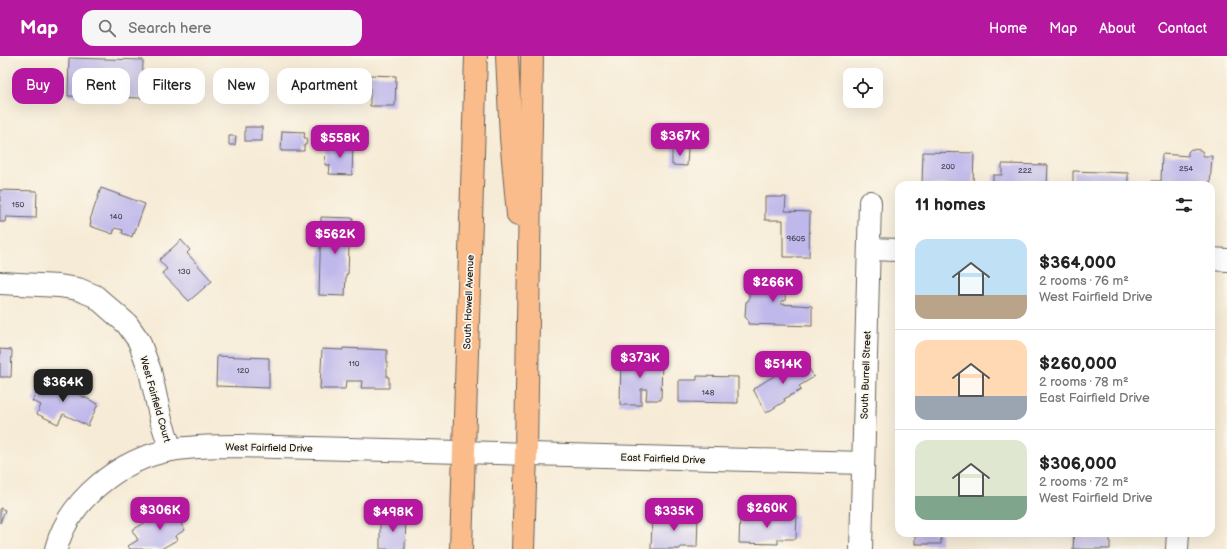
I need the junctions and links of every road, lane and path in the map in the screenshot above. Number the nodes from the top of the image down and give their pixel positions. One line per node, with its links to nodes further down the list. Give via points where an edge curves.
1 (476, 56): 12 (main road, South Howell Avenue)
2 (507, 56): 10 (main road, via 516,196)
3 (532, 56): 10 (main road)
4 (870, 202): 5 (street, South Burrell Street)
5 (869, 249): 6 (street); 14 (street, South Burrell Street)
6 (895, 250)
7 (1215, 259): 8 (street)
8 (1227, 260)
9 (0, 283): 11 (street, West Fairfield Court, via 78,289 94,296 127,324 139,341 150,371)
10 (528, 310): 13 (main road)
11 (171, 450): 12 (street, West Fairfield Drive, via 238,446); 16 (street, West Fairfield Drive, via 133,463 110,476 88,495 69,517)
12 (464, 451): 13 (street, East Fairfield Drive); 17 (main road, South Howell Avenue)
13 (526, 454): 14 (street, East Fairfield Drive); 18 (main road)
14 (863, 463): 19 (street, South Burrell Street)
15 (1178, 537): 20 (street)
16 (56, 549)
17 (461, 549)
18 (523, 549)
19 (861, 549)
20 (1178, 549)

